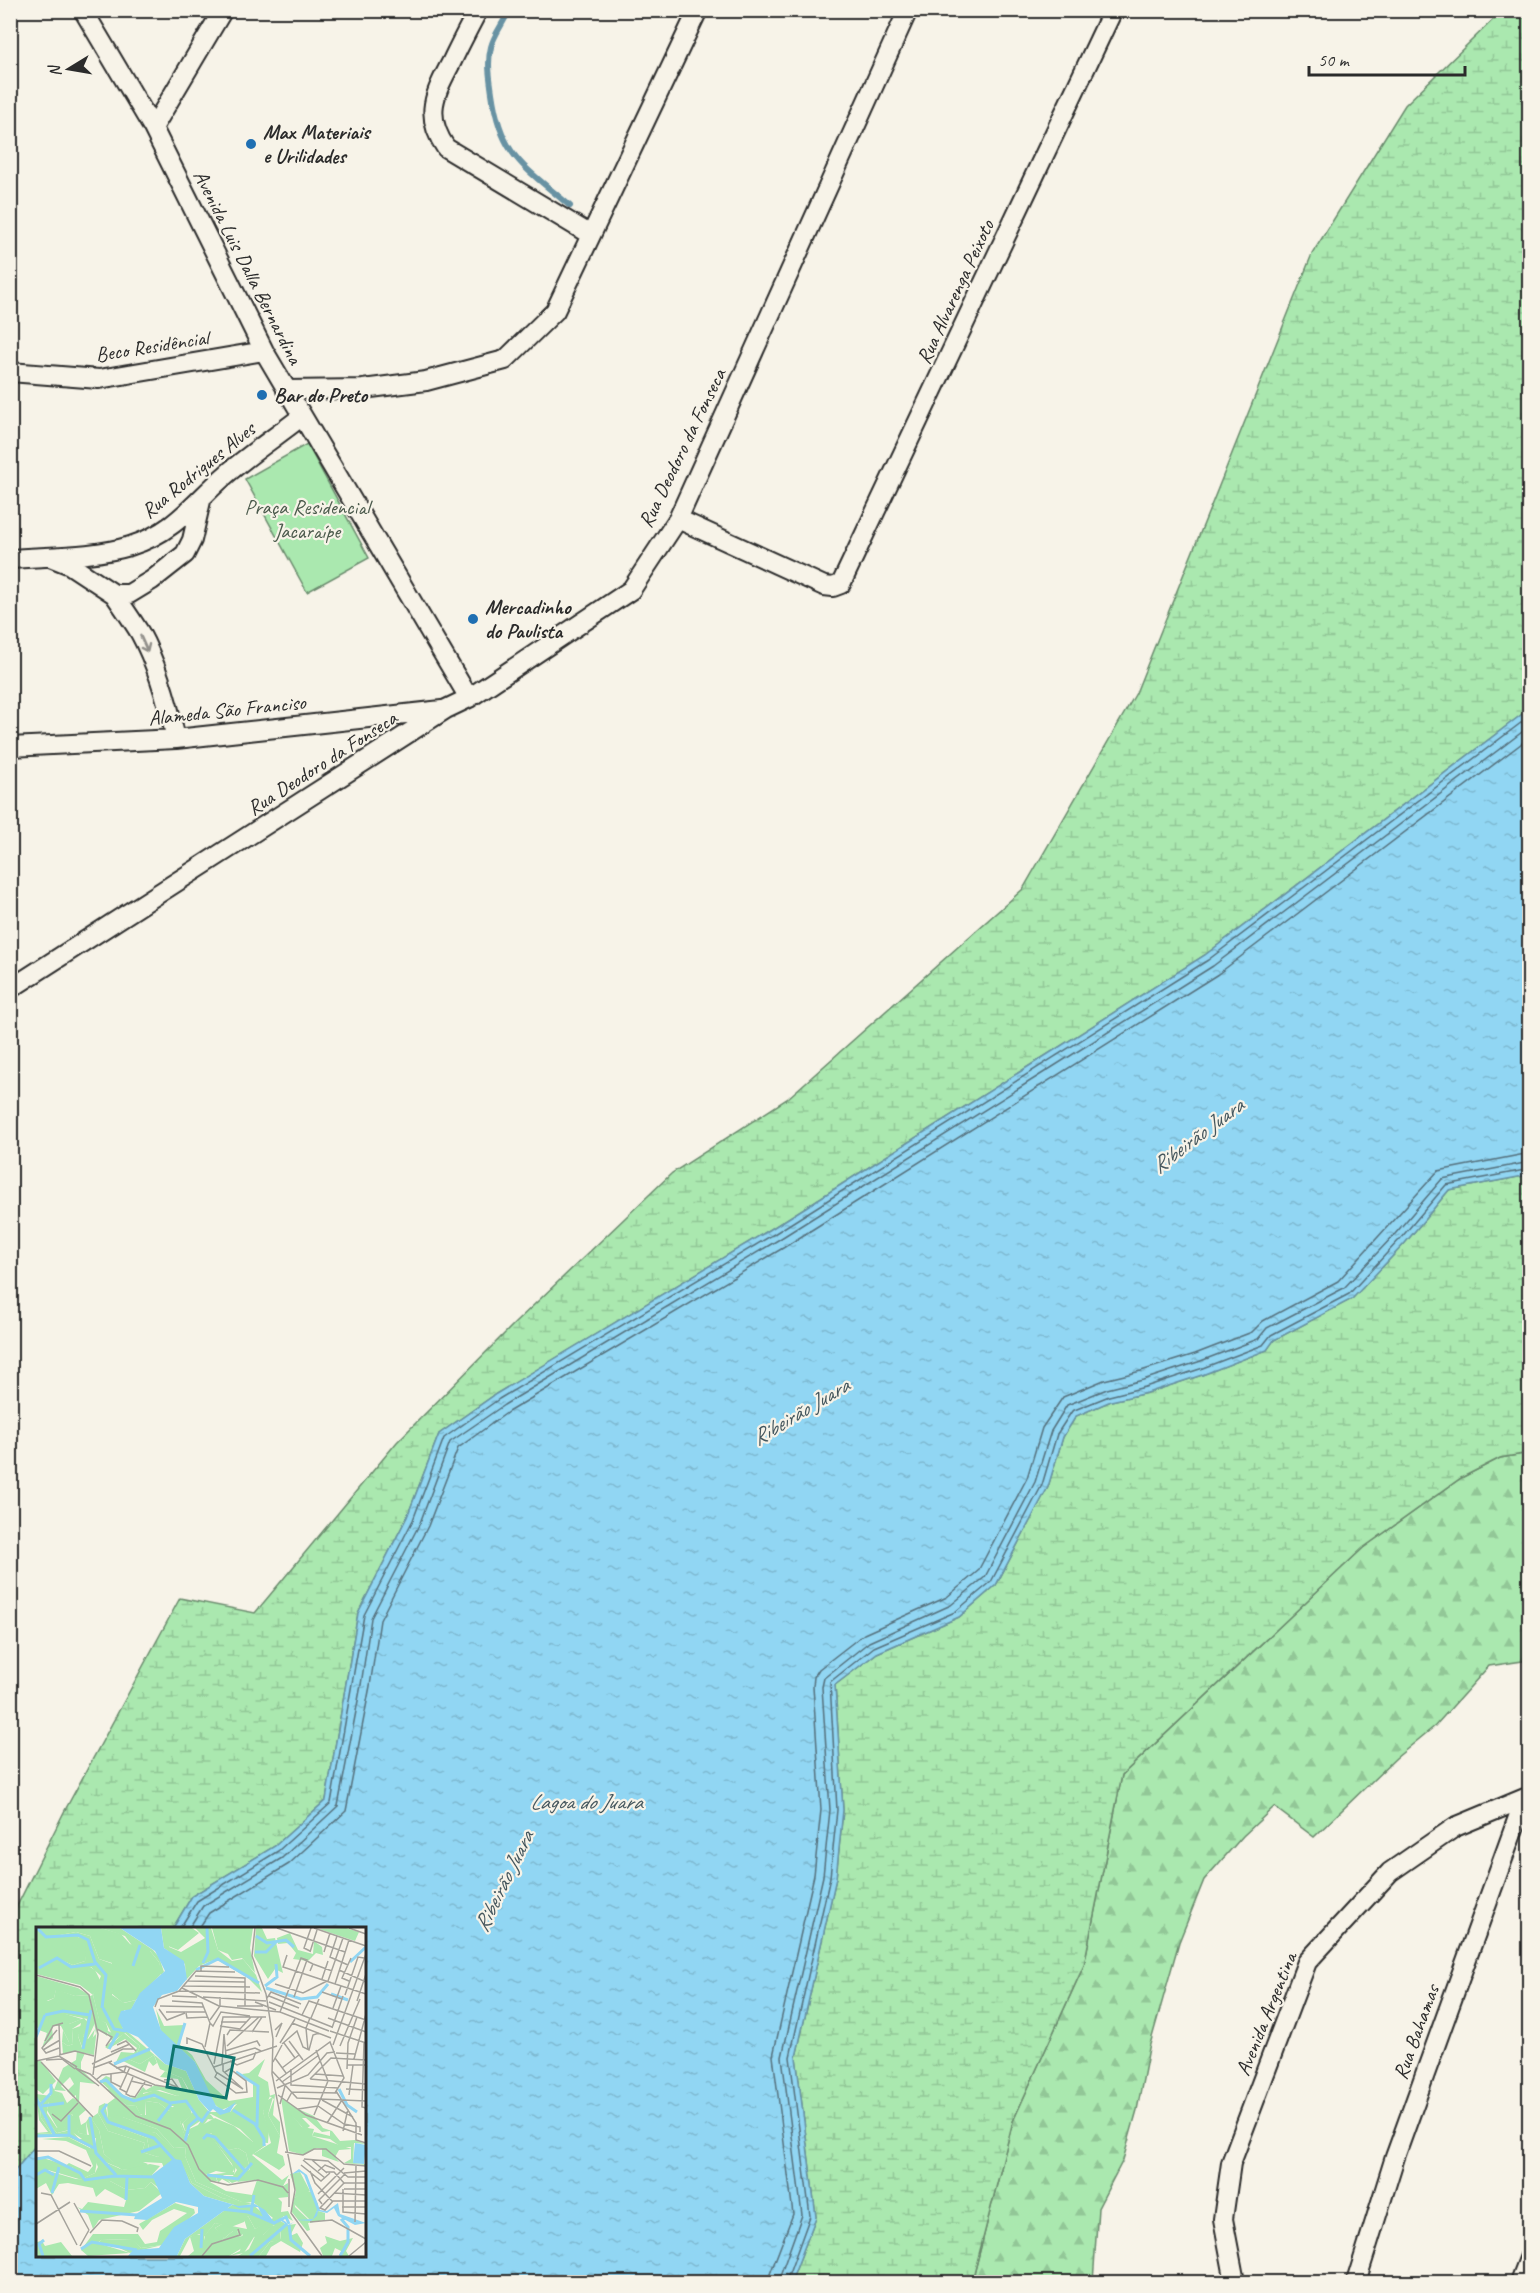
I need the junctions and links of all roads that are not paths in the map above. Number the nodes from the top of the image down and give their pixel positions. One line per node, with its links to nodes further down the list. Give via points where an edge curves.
1 (83, 10): 7 (street, Avenida Luis Dalla Bernardina)
2 (223, 10): 7 (street)
3 (478, 10): 8 (street, via 435,93 434,125 439,137 446,148)
4 (698, 10): 8 (street)
5 (908, 10): 14 (street, Rua Deodoro da Fonseca)
6 (1113, 10): 14 (street, Rua Alvarenga Peixoto, via 841,584 824,586)
7 (153, 128): 9 (street, Avenida Luis Dalla Bernardina)
8 (591, 235): 11 (street, via 555,311 505,360 426,381 363,389)
9 (264, 351): 10 (street, Beco Residêncial, via 99,379); 11 (street, Avenida Luis Dalla Bernardina)
10 (10, 372)
11 (286, 390): 12 (street, Avenida Luis Dalla Bernardina)
12 (301, 417): 13 (street, Rua Rodrigues Alves, via 253,451); 18 (street, Avenida Luis Dalla Bernardina)
13 (201, 501): 15 (street, Rua Rodrigues Alves, via 161,534 129,547); 17 (street, via 185,554 129,594)
14 (678, 519): 18 (street, Rua Deodoro da Fonseca, via 631,590)
15 (49, 556): 16 (street, Rua Rodrigues Alves); 17 (street)
16 (10, 559)
17 (114, 594): 20 (street, one-way to 20, via 140,634 157,672)
18 (469, 698): 19 (street, Rua Deodoro da Fonseca)
19 (446, 709): 20 (street, Alameda São Franciso); 22 (street, Rua Deodoro da Fonseca)
20 (176, 739): 21 (street, Alameda São Franciso)
21 (10, 747)
22 (10, 989)
23 (1527, 1799): 25 (street, Avenida Argentina, via 1455,1827 1390,1872 1307,1962 1231,2163 1223,2219); 26 (street, Rua Bahamas, via 1395,2157)
24 (1530, 2256): 27 (street)
25 (1235, 2283)
26 (1356, 2283)
27 (1520, 2283)

